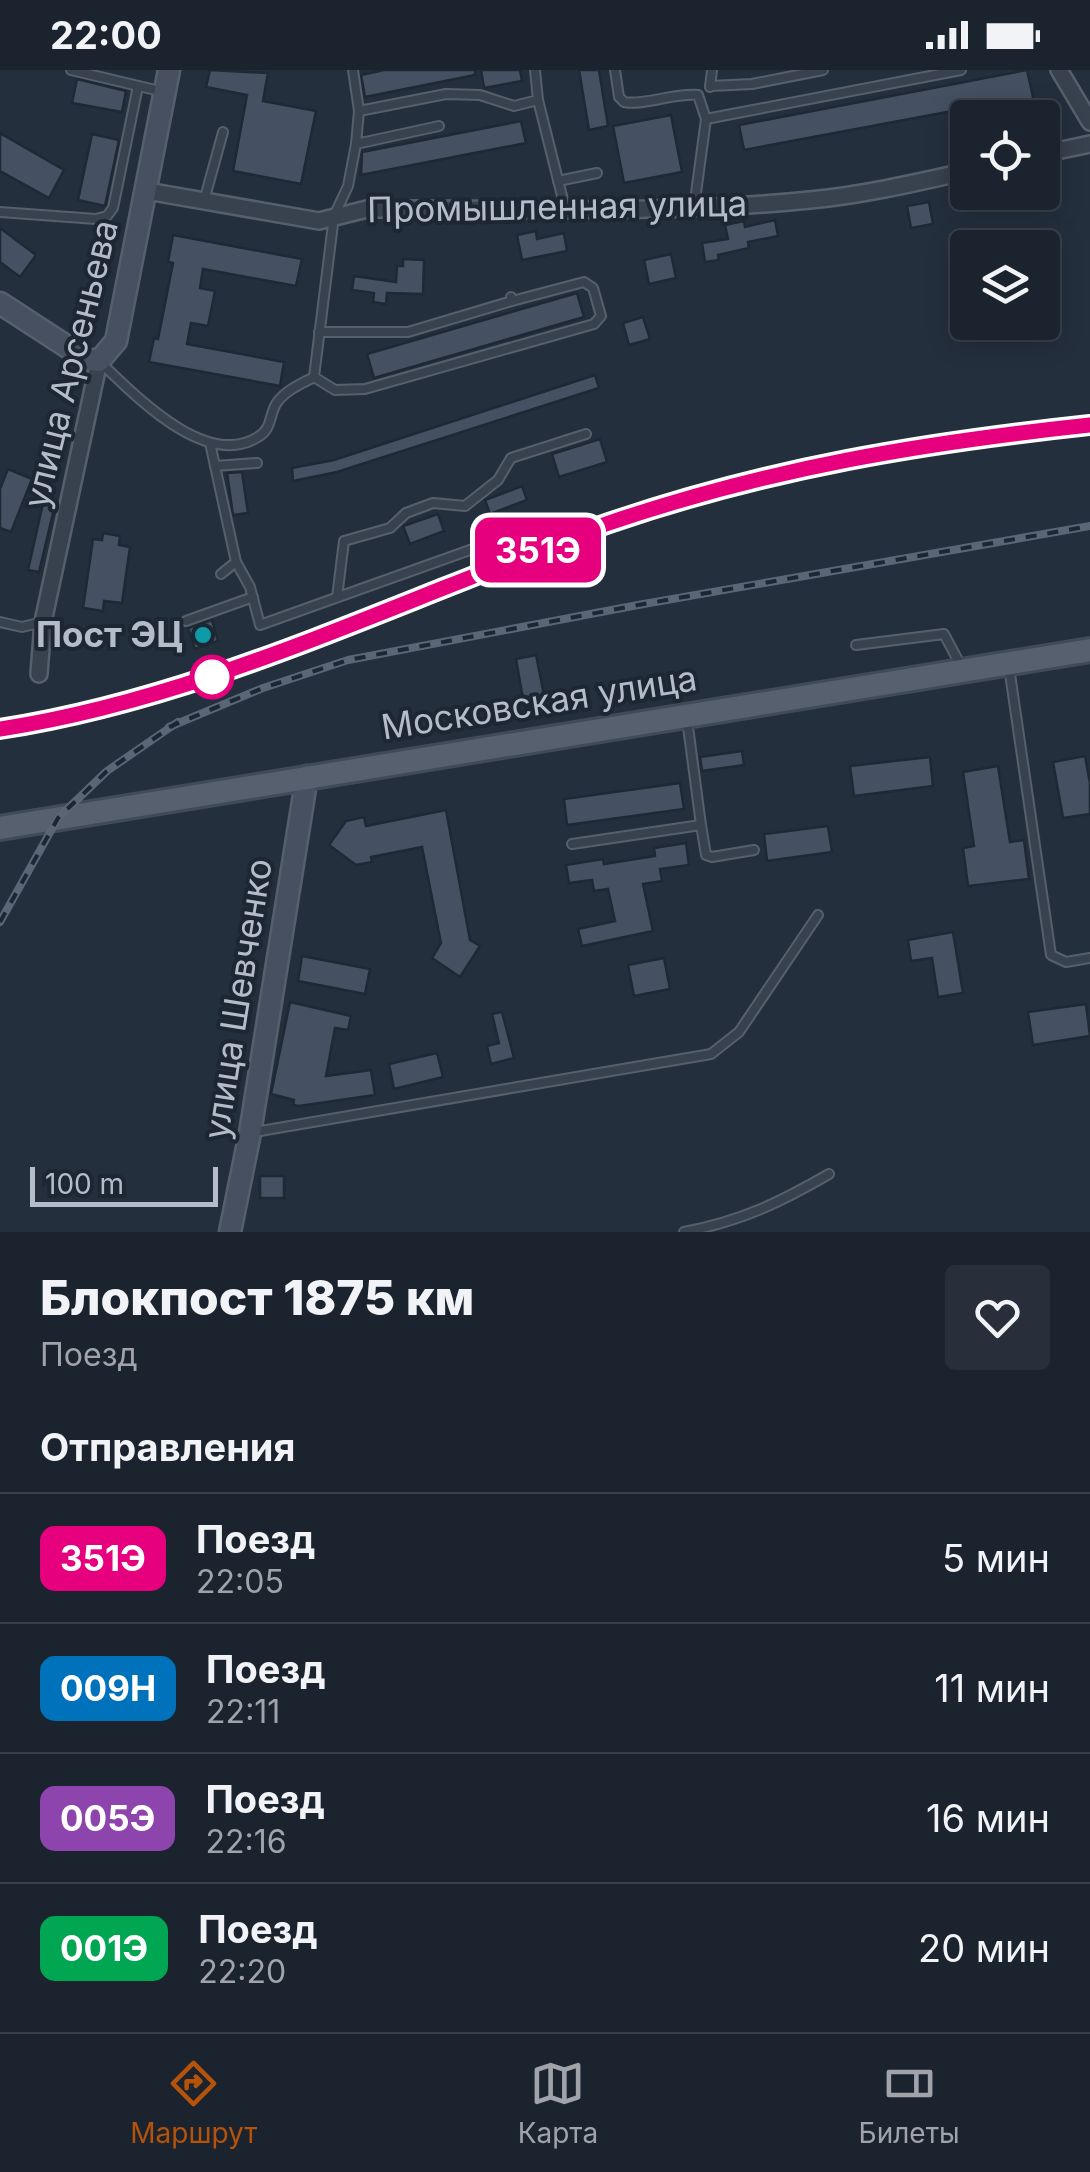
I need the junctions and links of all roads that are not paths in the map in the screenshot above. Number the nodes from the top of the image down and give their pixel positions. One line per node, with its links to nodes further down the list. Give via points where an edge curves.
1 (71, 70): 10 (lane)
2 (168, 70): 12 (main road, улица Арсеньева)
3 (353, 70): 15 (lane)
4 (535, 70): 14 (lane)
5 (614, 70): 13 (lane, via 624,102)
6 (712, 70): 11 (lane)
7 (823, 70): 11 (lane)
8 (961, 70): 16 (lane)
9 (1059, 70): 17 (street)
10 (138, 86): 12 (lane); 30 (lane, via 107,216)
11 (710, 86): 13 (lane)
12 (164, 92): 26 (main road, улица Арсеньева)
13 (698, 95): 16 (lane)
14 (538, 100): 15 (lane, via 514,106 446,94); 25 (lane)
15 (359, 111): 20 (lane)
16 (706, 119): 29 (lane)
17 (1090, 122)
18 (439, 126): 20 (lane)
19 (223, 132): 27 (lane)
20 (356, 144): 31 (lane)
21 (1090, 144): 22 (street)
22 (1060, 150)
23 (597, 173): 25 (lane)
24 (950, 175): 29 (street, Промышленная улица, via 873,192)
25 (558, 182): 28 (lane)
26 (147, 191): 27 (street, Промышленная улица); 34 (main road, улица Арсеньева, via 116,341)
27 (204, 201): 31 (street, Промышленная улица, via 319,221)
28 (565, 208): 29 (street, Промышленная улица); 31 (street, Промышленная улица, via 367,209)
29 (694, 208)
30 (0, 212)
31 (334, 216): 33 (lane)
32 (0, 303): 34 (main road, via 86,359)
33 (320, 332): 35 (lane); 35 (lane, via 408,332 584,282 593,288 601,316 594,324 365,390 334,390)
34 (100, 361): 37 (lane, via 158,414); 47 (street, улица Арсеньева)
35 (314, 377): 37 (lane, via 275,405 260,437)
36 (586, 434): 44 (lane, via 511,458 498,480 464,506 433,503 406,512 390,528 344,542)
37 (210, 443): 39 (lane)
38 (257, 464): 39 (lane)
39 (216, 466): 41 (lane)
40 (537, 526): 44 (lane)
41 (236, 562): 42 (lane); 43 (lane)
42 (221, 574)
43 (253, 597): 44 (lane, via 260,625); 45 (lane)
44 (337, 597)
45 (186, 621)
46 (0, 622): 47 (lane)
47 (42, 622): 52 (street, улица Арсеньева)
48 (856, 645): 51 (lane, via 944,634)
49 (1090, 650): 50 (main road, Московская улица)
50 (1008, 663): 51 (main road, Московская улица); 60 (lane, via 1051,955 1066,962)
51 (963, 670): 53 (main road, Московская улица)
52 (39, 674)
53 (686, 715): 54 (main road, Московская улица); 55 (lane)
54 (308, 776): 56 (main road, Московская улица); 61 (main road, улица Шевченко)
55 (701, 825): 57 (lane); 58 (lane, via 706,855)
56 (0, 828)
57 (572, 844)
58 (754, 850)
59 (818, 915): 61 (lane, via 739,1032 711,1054)
60 (1090, 958)
61 (250, 1133): 63 (main road, улица Шевченко)
62 (829, 1174): 64 (lane, via 728,1224)
63 (230, 1232)
64 (684, 1232)

